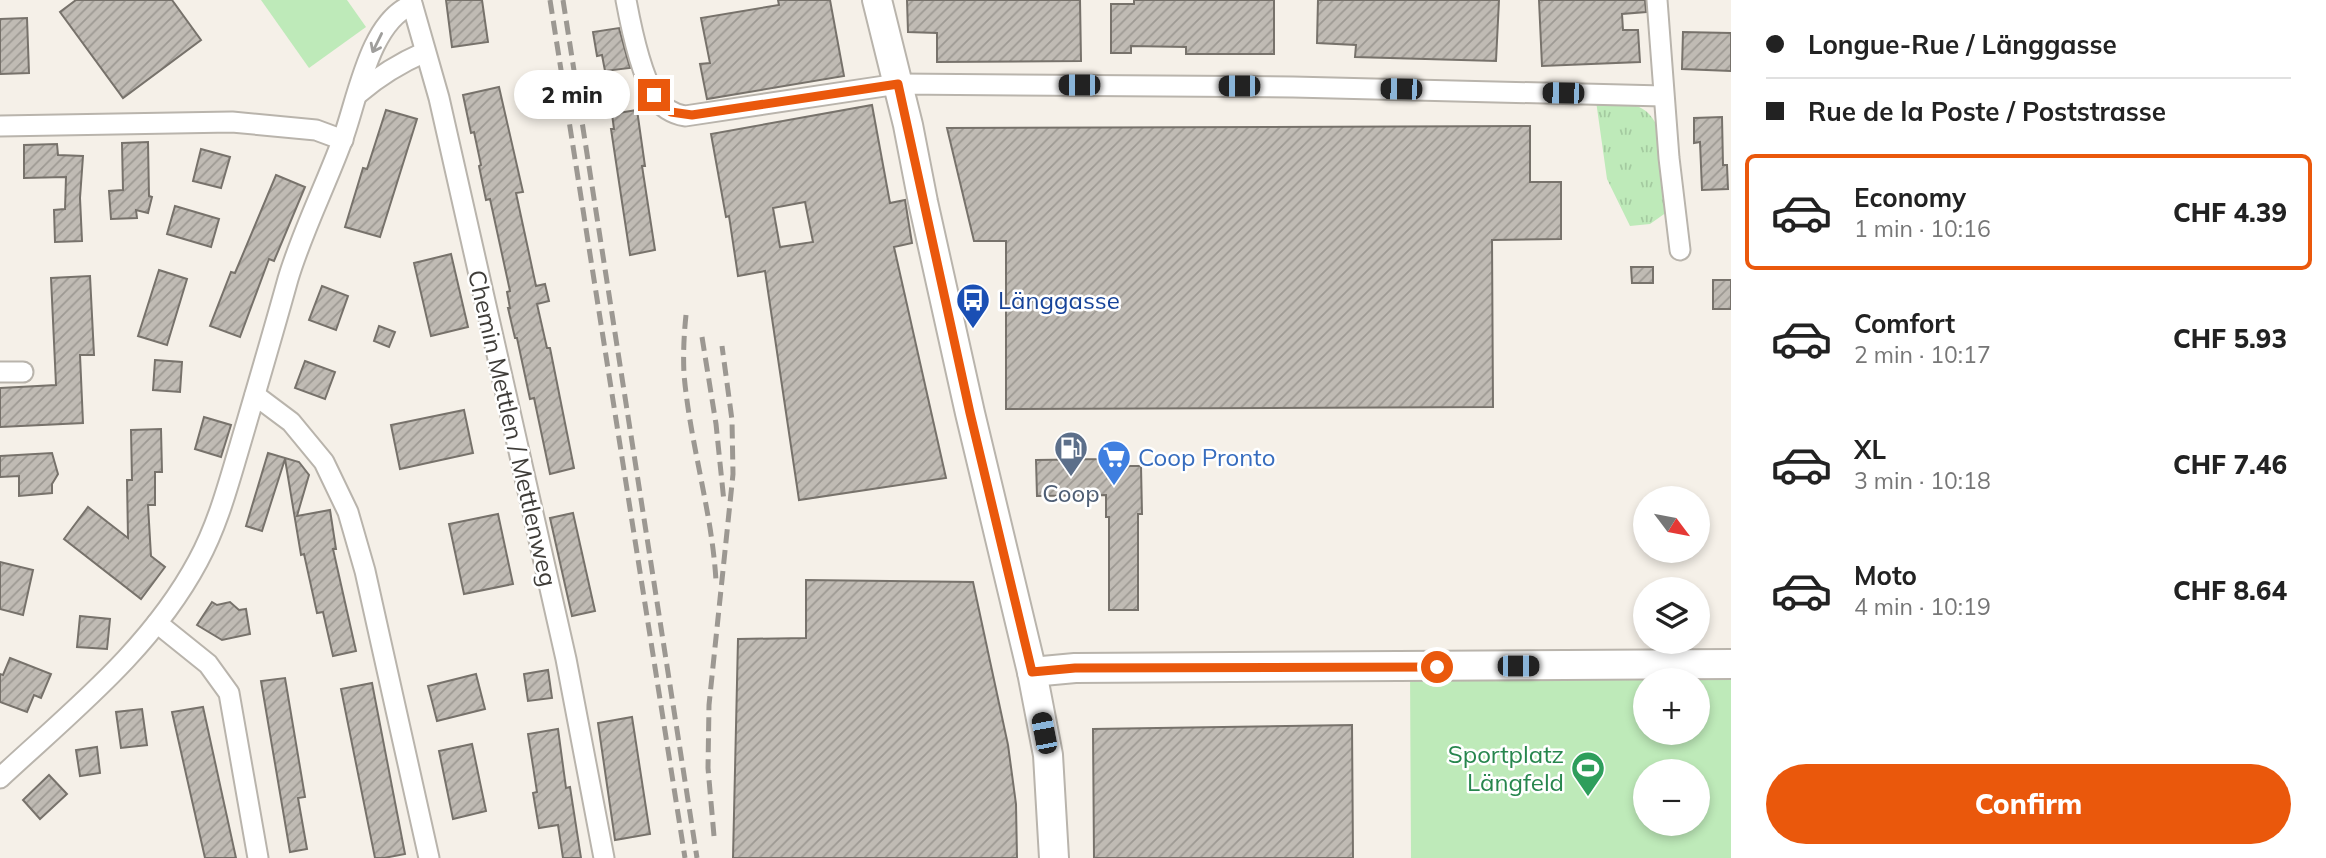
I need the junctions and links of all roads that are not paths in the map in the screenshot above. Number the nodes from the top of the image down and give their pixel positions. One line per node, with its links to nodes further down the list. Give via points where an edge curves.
1 (626, 0): 6 (street, via 654,95 678,115)
2 (877, 0): 6 (main road)
3 (1657, 0): 8 (street)
4 (412, 2): 5 (street, Chemin Mettlen / Mettlenweg); 7 (street, one-way to 7, via 393,17 379,37)
5 (425, 52): 7 (street, via 399,63); 21 (street, Chemin Mettlen / Mettlenweg, via 566,659)
6 (898, 84): 8 (street); 17 (main road)
7 (358, 94): 10 (street)
8 (1663, 96): 11 (street)
9 (0, 127): 10 (street, via 232,122 316,130)
10 (343, 140): 14 (street, via 290,275)
11 (1680, 250)
12 (0, 372): 13 (street)
13 (23, 372)
14 (255, 395): 15 (street, via 217,521); 20 (street, via 291,422 324,462 348,512)
15 (158, 624): 18 (street, via 96,690); 19 (street, via 208,664 229,693)
16 (1731, 664): 17 (main road, via 1075,668)
17 (1032, 672): 22 (main road, via 1048,755)
18 (0, 778)
19 (258, 858)
20 (429, 858)
21 (604, 858)
22 (1054, 858)

